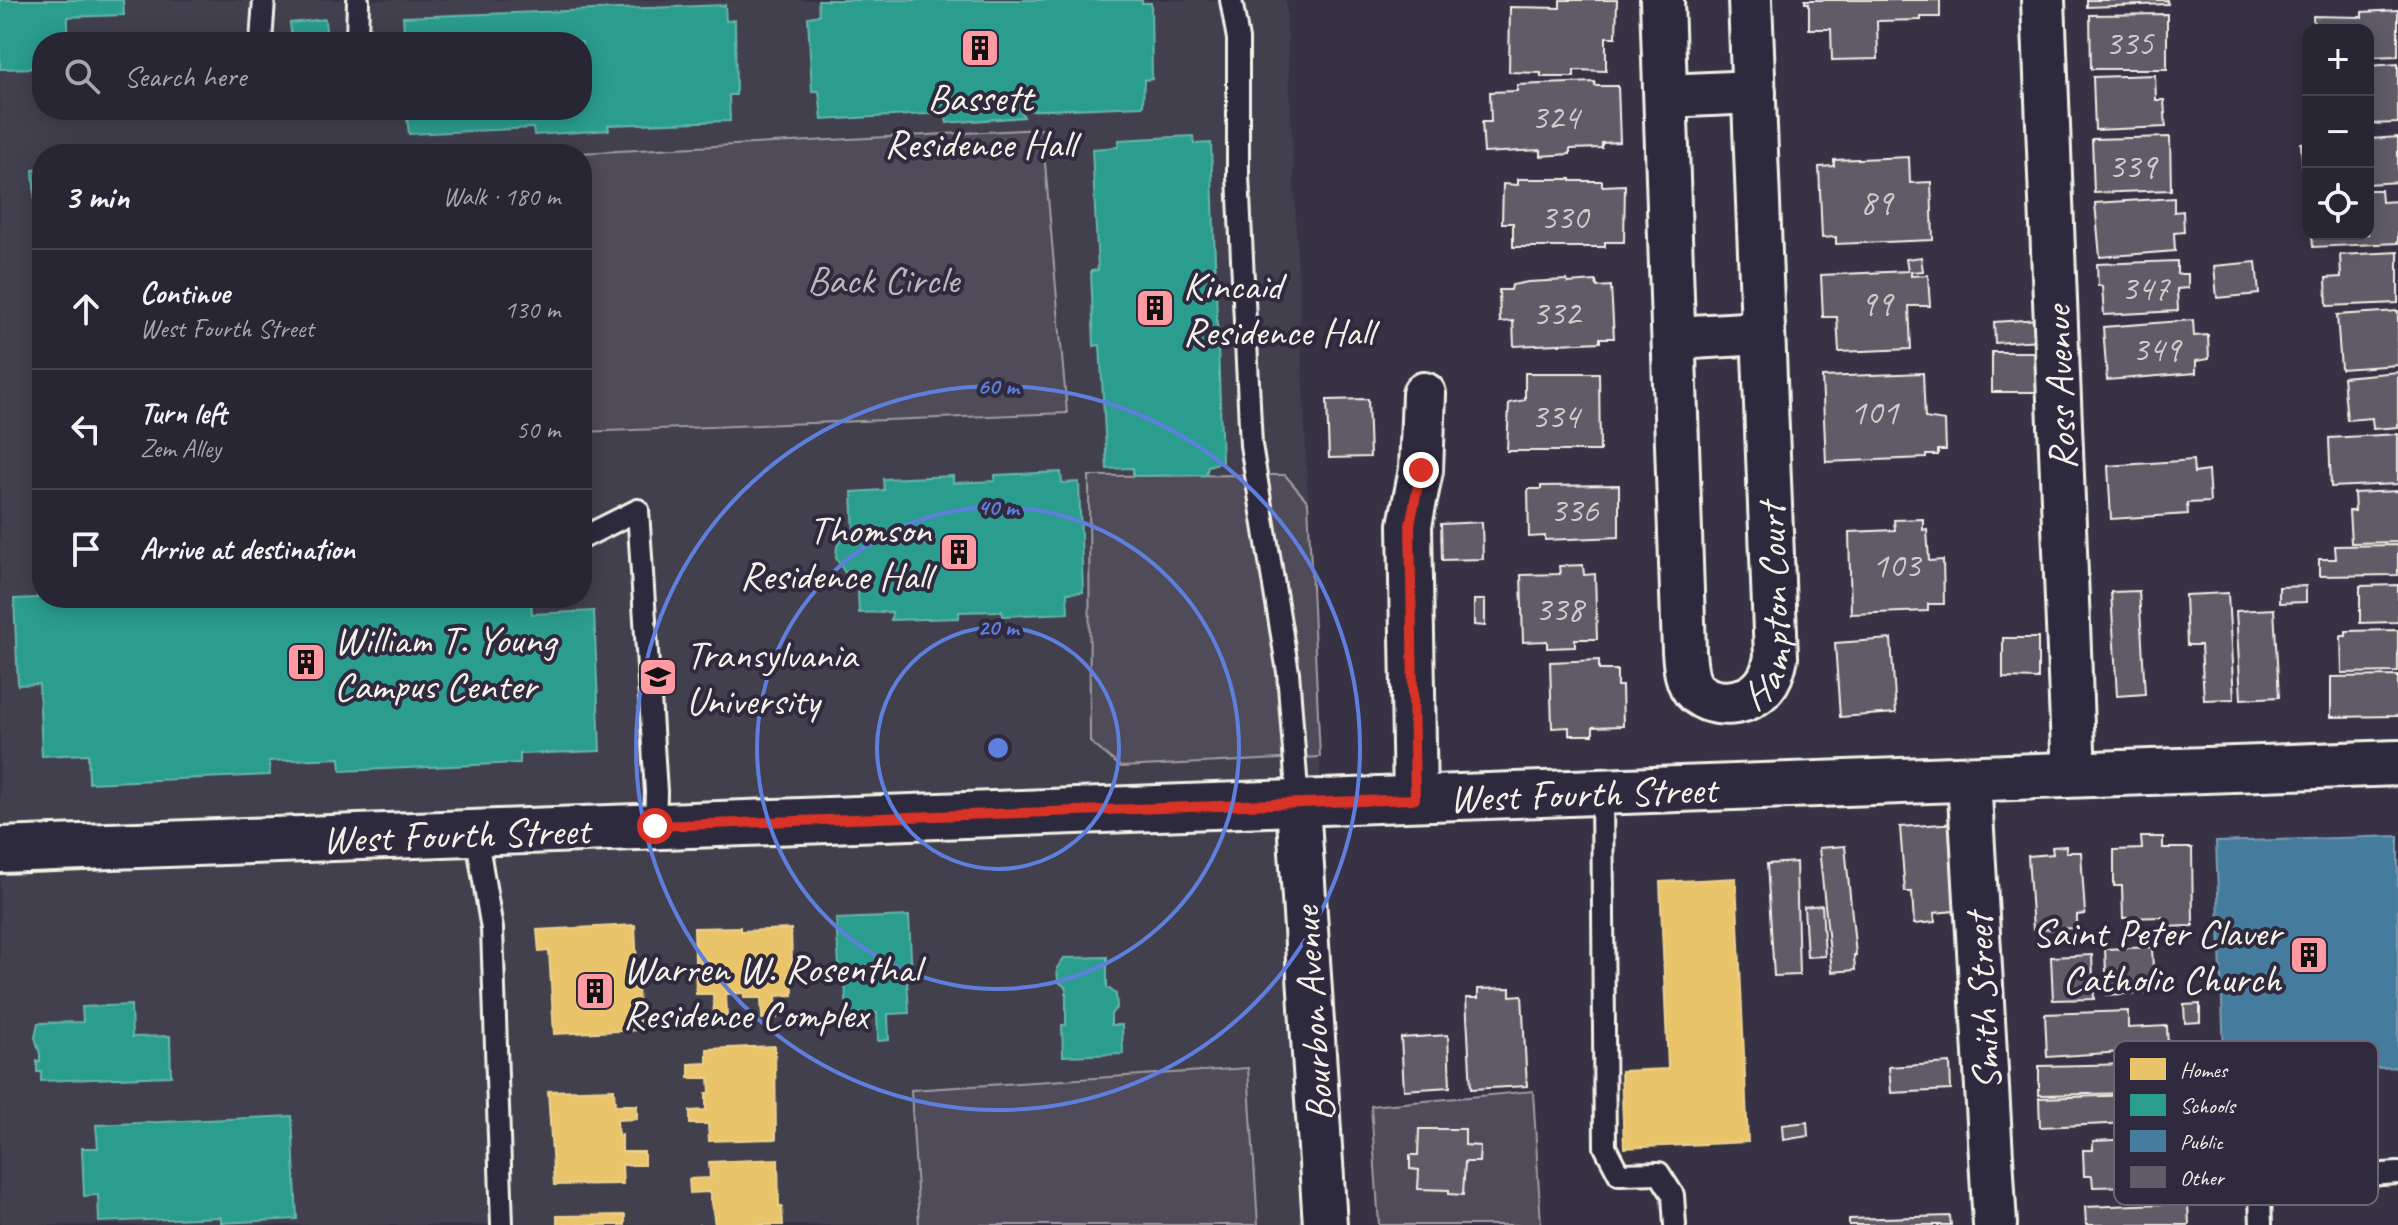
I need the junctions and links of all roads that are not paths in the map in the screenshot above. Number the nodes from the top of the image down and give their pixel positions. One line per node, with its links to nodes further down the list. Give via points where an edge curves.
1 (264, 0): 7 (lane)
2 (358, 0): 8 (lane)
3 (1231, 0): 20 (lane, via 1238,39 1238,176 1251,445 1288,672)
4 (1662, 0): 10 (street, Hampton Court)
5 (1750, 0): 9 (street, Hampton Court)
6 (2043, 0): 16 (street, Ross Avenue)
7 (262, 32)
8 (357, 32)
9 (1754, 92): 10 (street); 11 (street, Hampton Court)
10 (1666, 96): 12 (street, Hampton Court)
11 (1763, 333): 12 (street); 12 (street, Hampton Court, via 1776,657 1763,688 1729,703 1714,703 1694,692 1687,674)
12 (1674, 338)
13 (1424, 394): 19 (street, via 1421,470 1410,525)
14 (592, 533): 21 (lane, via 638,510)
15 (2398, 763): 16 (main road, West Fourth Street)
16 (2074, 775): 17 (main road, West Fourth Street)
17 (1969, 779): 18 (main road, West Fourth Street); 30 (street, Smith Street)
18 (1602, 792): 19 (main road, West Fourth Street); 29 (lane, via 1605,1147 1619,1174 1659,1173 1673,1195)
19 (1415, 799): 20 (main road, West Fourth Street)
20 (1298, 804): 21 (main road, West Fourth Street); 28 (street, Bourbon Avenue)
21 (655, 826): 22 (main road, West Fourth Street)
22 (476, 833): 23 (main road, West Fourth Street); 27 (lane, via 492,929)
23 (0, 850)
24 (2398, 1173): 25 (lane)
25 (2378, 1174)
26 (2260, 1205): 31 (lane)
27 (502, 1225)
28 (1325, 1225)
29 (1675, 1225)
30 (1995, 1225)
31 (2261, 1225)

